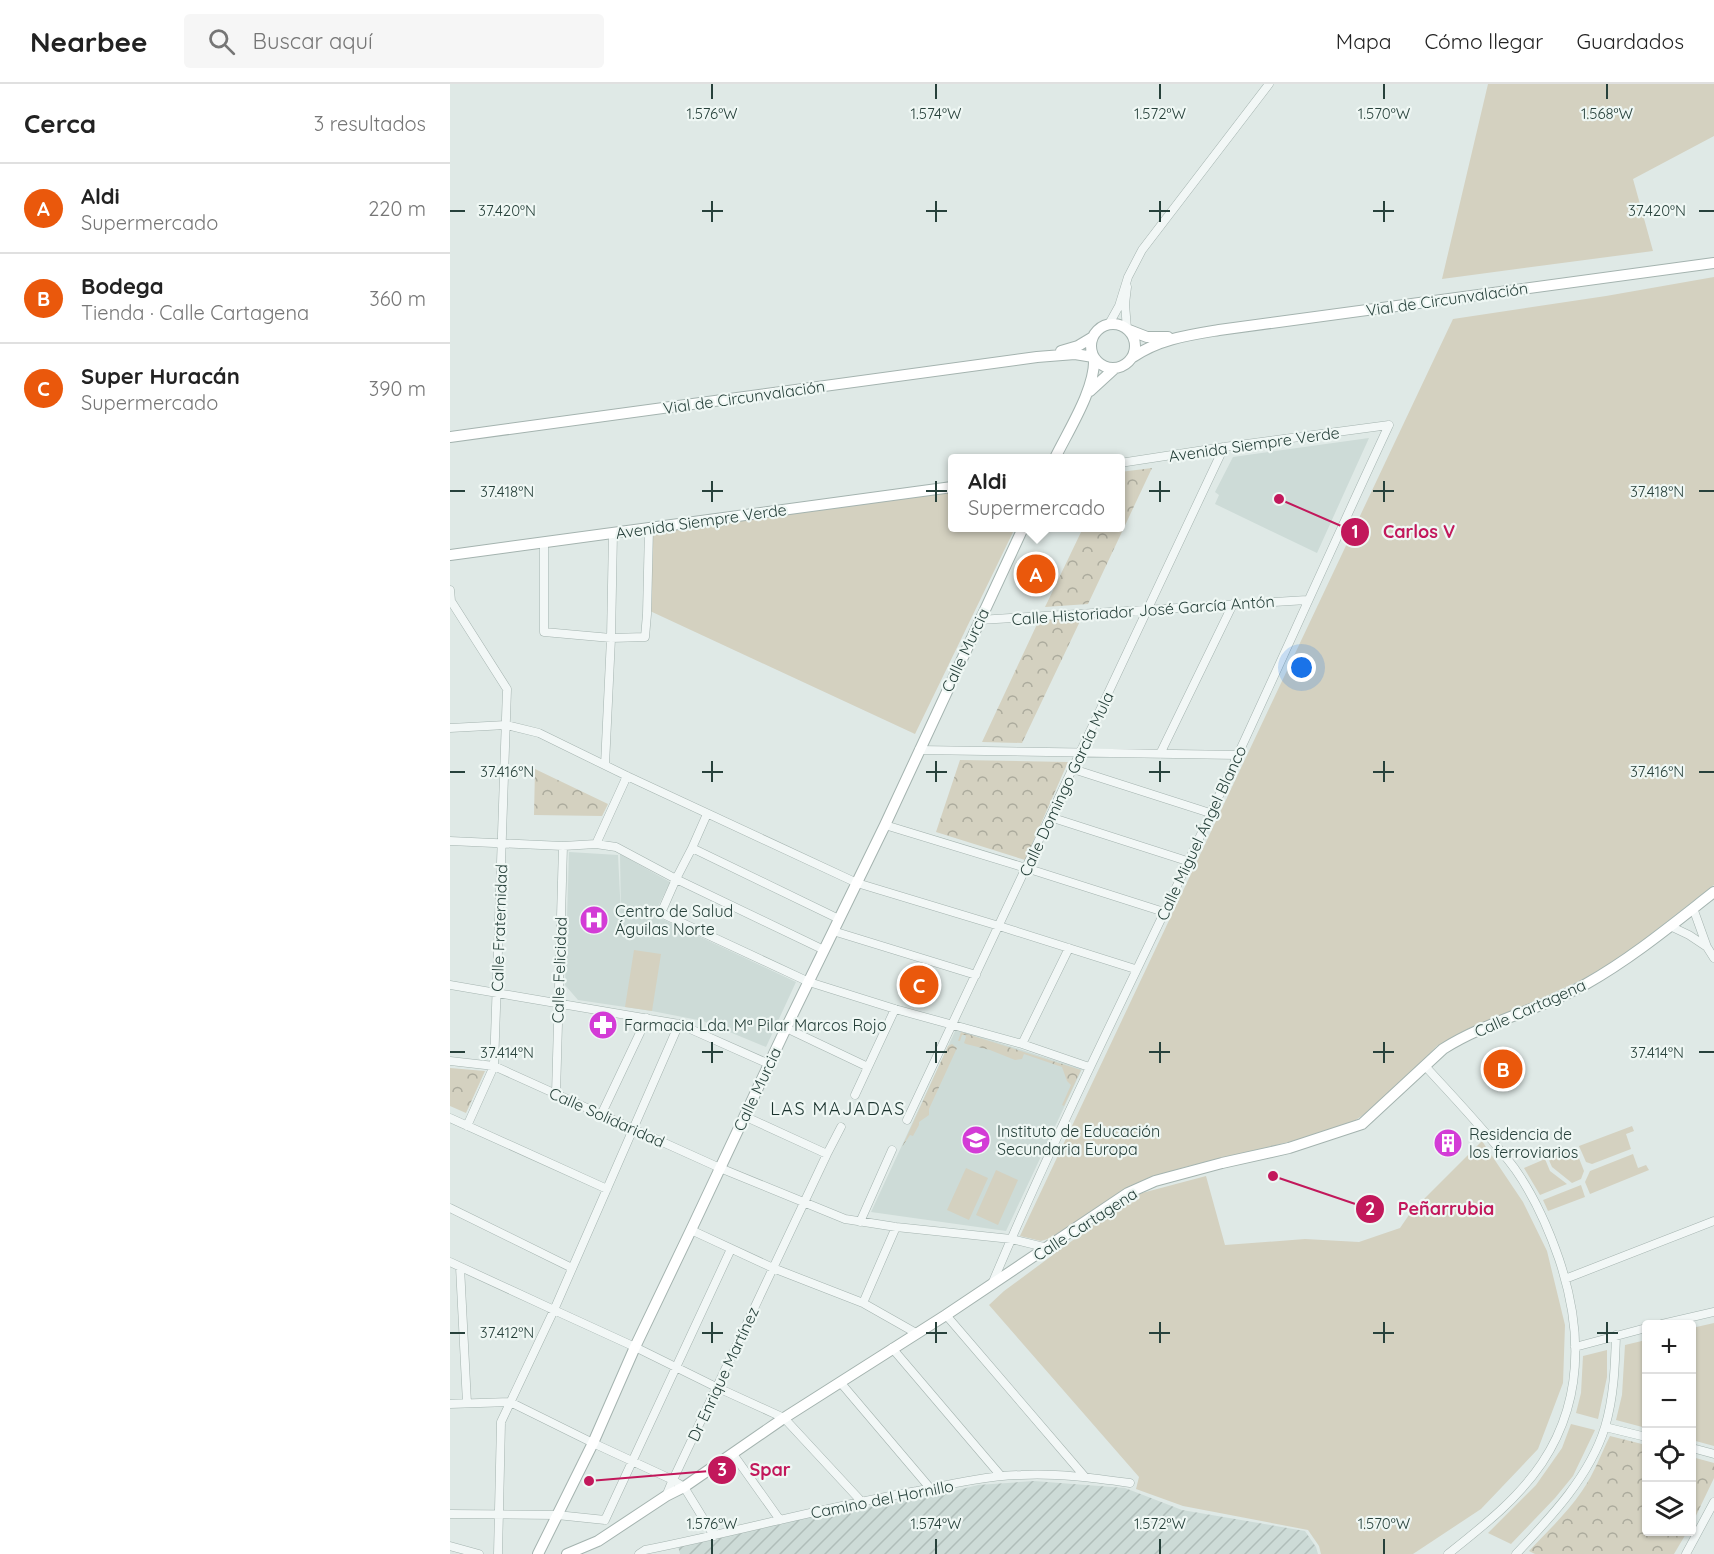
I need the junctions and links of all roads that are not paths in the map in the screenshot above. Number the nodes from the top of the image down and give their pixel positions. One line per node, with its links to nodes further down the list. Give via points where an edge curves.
1 (1269, 84): 3 (street, via 1142,250)
2 (1714, 263): 7 (main road, Vial de Circunvalación)
3 (1128, 277): 4 (street); 5 (street)
4 (1109, 324): 5 (main road, via 1119,324); 6 (main road)
5 (1128, 330): 7 (main road, Vial de Circunvalación, via 1147,337); 10 (main road, via 1135,342)
6 (1093, 337): 8 (main road, Vial de Circunvalación, via 1078,346); 9 (main road)
7 (1180, 337): 10 (main road, Vial de Circunvalación)
8 (1037, 357): 9 (main road, Vial de Circunvalación); 14 (main road, Vial de Circunvalación)
9 (1093, 357): 11 (main road); 12 (main road, via 1094,372)
10 (1133, 357): 11 (main road, via 1126,365)
11 (1114, 369): 12 (main road)
12 (1084, 398): 16 (main road)
13 (1389, 425): 15 (street, Avenida Siempre Verde); 25 (street, Calle Miguel Ángel Blanco)
14 (450, 437)
15 (1224, 447): 17 (street, Avenida Siempre Verde); 27 (street, Calle Domingo García Mula)
16 (1057, 454)
17 (1125, 462)
18 (948, 488): 19 (main road, Avenida Siempre Verde)
19 (649, 528): 21 (main road, Avenida Siempre Verde); 29 (street, via 645,638)
20 (1021, 532): 28 (main road, Calle Murcia)
21 (613, 533): 22 (main road, Avenida Siempre Verde); 29 (street)
22 (544, 542): 23 (main road, Avenida Siempre Verde); 29 (street, via 544,632)
23 (450, 555)
24 (450, 590): 30 (street, Calle Fraternidad, via 452,601 507,689)
25 (1307, 600): 26 (street, Calle Historiador José García Antón); 35 (street, Calle Miguel Ángel Blanco)
26 (1233, 604): 27 (street, Calle Historiador José García Antón); 34 (street)
27 (1148, 608): 28 (street, Calle Historiador José García Antón); 33 (street, Calle Domingo García Mula)
28 (979, 620): 32 (main road, Calle Murcia)
29 (611, 638): 36 (street)
30 (506, 725): 31 (street); 36 (street, via 539,733); 44 (street, Calle Fraternidad)
31 (450, 728)
32 (919, 750): 33 (street); 42 (main road, Calle Murcia)
33 (1080, 753): 34 (street); 37 (street, Calle Domingo García Mula)
34 (1161, 754): 35 (street)
35 (1238, 755): 39 (street, Calle Miguel Ángel Blanco)
36 (605, 765): 38 (street)
37 (1072, 769): 39 (street); 41 (street, Calle Domingo García Mula)
38 (627, 776): 40 (street); 45 (street)
39 (1210, 813): 48 (street, Calle Miguel Ángel Blanco)
40 (707, 814): 47 (street); 51 (street)
41 (1050, 817): 48 (street); 49 (street, Calle Domingo García Mula)
42 (885, 825): 49 (street); 51 (main road, Calle Murcia)
43 (450, 842): 44 (street)
44 (502, 844): 46 (street); 67 (street, Calle Fraternidad)
45 (596, 844): 46 (street); 50 (street, via 616,848)
46 (563, 846): 68 (street, Calle Felicidad)
47 (692, 848): 50 (street); 55 (street)
48 (1187, 861): 54 (street, Calle Miguel Ángel Blanco)
49 (1026, 868): 54 (street); 56 (street, Calle Domingo García Mula)
50 (676, 879): 61 (street); 65 (street, via 661,913)
51 (857, 883): 55 (main road, Calle Murcia); 56 (street)
52 (1714, 892): 53 (main road, Calle Cartagena)
53 (1693, 908): 57 (main road, Calle Cartagena); 59 (street)
54 (1164, 912): 63 (street, Calle Miguel Ángel Blanco)
55 (839, 919): 58 (main road, Calle Murcia)
56 (999, 926): 60 (street); 64 (street, Calle Domingo García Mula)
57 (1670, 926): 59 (street); 80 (main road, Calle Cartagena, via 1585,984 1458,1040)
58 (833, 931): 61 (main road, Calle Murcia); 64 (street)
59 (1707, 947): 62 (street)
60 (1069, 948): 63 (street); 74 (street)
61 (824, 950): 65 (main road, Calle Murcia)
62 (1714, 958)
63 (1136, 969): 79 (street, Calle Miguel Ángel Blanco)
64 (976, 975): 72 (street, Calle Domingo García Mula)
65 (809, 982): 69 (street); 73 (main road, Calle Murcia)
66 (450, 985): 67 (street)
67 (497, 992): 68 (street); 77 (street, Calle Fraternidad)
68 (558, 1003): 70 (street); 81 (street, Calle Felicidad)
69 (895, 1009): 72 (street); 78 (street)
70 (647, 1018): 71 (street); 83 (street)
71 (679, 1024): 76 (street); 89 (street)
72 (952, 1025): 74 (street); 86 (street, Calle Domingo García Mula)
73 (786, 1028): 76 (main road, Calle Murcia); 78 (street)
74 (1022, 1044): 79 (street)
75 (450, 1061): 77 (street, Calle Solidaridad)
76 (769, 1064): 84 (main road, Calle Murcia)
77 (494, 1066): 81 (street, Calle Solidaridad); 87 (street, Calle Fraternidad)
78 (868, 1067): 82 (street)
79 (1089, 1067): 100 (street, Calle Miguel Ángel Blanco)
80 (1426, 1067): 101 (main road, Calle Cartagena, via 1362,1124 1289,1148 1141,1187); 107 (street, via 1515,1170 1540,1211)
81 (555, 1094): 83 (street, Calle Solidaridad)
82 (855, 1095)
83 (601, 1115): 89 (street, Calle Solidaridad)
84 (744, 1116): 91 (street); 92 (main road, Calle Murcia)
85 (450, 1118): 87 (street)
86 (907, 1120)
87 (467, 1126): 93 (street)
88 (841, 1127): 91 (street, Dr Enrique Martínez)
89 (633, 1128): 92 (street, Calle Solidaridad); 93 (street)
90 (892, 1150): 97 (street)
91 (827, 1154): 94 (street, Dr Enrique Martínez)
92 (720, 1168): 94 (street, Calle Solidaridad); 99 (main road, Calle Murcia)
93 (607, 1189): 105 (street)
94 (805, 1202): 97 (street, Calle Solidaridad); 106 (street, Dr Enrique Martínez)
95 (450, 1208): 105 (street)
96 (1714, 1221): 107 (street)
97 (860, 1222): 98 (street, Calle Solidaridad)
98 (896, 1227): 100 (street, Calle Solidaridad); 109 (street)
99 (690, 1230): 102 (street); 117 (main road, Calle Murcia)
100 (1011, 1239): 101 (street, Calle Solidaridad); 108 (street, Calle Miguel Ángel Blanco)
101 (1048, 1248): 108 (main road, Calle Cartagena)
102 (730, 1249): 106 (street); 120 (street)
103 (450, 1262): 104 (street)
104 (460, 1267): 110 (street); 124 (street)
105 (572, 1268): 110 (street)
106 (773, 1268): 109 (street); 122 (street, Dr Enrique Martínez)
107 (1566, 1279): 118 (street)
108 (992, 1284): 112 (main road, Calle Cartagena)
109 (863, 1303): 115 (street)
110 (554, 1310): 117 (street); 123 (street)
111 (1714, 1312): 113 (street)
112 (946, 1315): 115 (main road, Calle Cartagena); 135 (street)
113 (1679, 1320)
114 (1642, 1329): 116 (street)
115 (916, 1333): 119 (main road, Calle Cartagena)
116 (1617, 1335): 118 (street); 127 (street, via 1615,1379)
117 (636, 1347): 120 (street); 129 (main road, Calle Murcia)
118 (1575, 1347): 156 (street, via 1572,1393 1554,1442 1541,1464 1496,1515)
119 (892, 1348): 121 (main road, Calle Cartagena); 134 (street)
120 (676, 1368): 122 (street); 133 (street)
121 (840, 1382): 126 (main road, Calle Cartagena); 139 (street)
122 (716, 1387): 126 (street); 136 (street, Dr Enrique Martínez)
123 (510, 1402): 124 (street); 129 (street); 144 (street, via 501,1422)
124 (468, 1403): 125 (street)
125 (450, 1404)
126 (784, 1418): 131 (main road, Calle Cartagena); 141 (street)
127 (1605, 1427): 128 (street); 157 (street, via 1579,1480)
128 (1642, 1436)
129 (593, 1443): 133 (street); 145 (main road, Calle Murcia)
130 (1696, 1449): 132 (street)
131 (733, 1454): 138 (main road, Calle Cartagena); 147 (street)
132 (1714, 1454)
133 (632, 1461): 136 (street); 146 (street)
134 (1001, 1476): 135 (street, Camino del Hornillo); 139 (street, Camino del Hornillo)
135 (1085, 1477): 137 (street, Camino del Hornillo)
136 (673, 1480): 138 (street); 140 (street, Dr Enrique Martínez)
137 (1130, 1483)
138 (684, 1488): 140 (main road, Calle Cartagena); 149 (street)
139 (930, 1488): 141 (street, Camino del Hornillo)
140 (666, 1496): 148 (main road, Calle Cartagena)
141 (861, 1501): 147 (street, Camino del Hornillo)
142 (1714, 1502): 158 (street)
143 (450, 1514): 144 (street)
144 (499, 1514): 145 (street); 152 (street)
145 (557, 1515): 146 (street); 153 (main road, Calle Murcia)
146 (605, 1520): 148 (street)
147 (780, 1520): 149 (street, Camino del Hornillo)
148 (608, 1533): 154 (main road, Calle Cartagena)
149 (714, 1536): 155 (street, Camino del Hornillo)
150 (450, 1546): 151 (street)
151 (479, 1554)
152 (498, 1554)
153 (538, 1554)
154 (567, 1554)
155 (639, 1554)
156 (1448, 1554)
157 (1516, 1554)
158 (1686, 1554)

